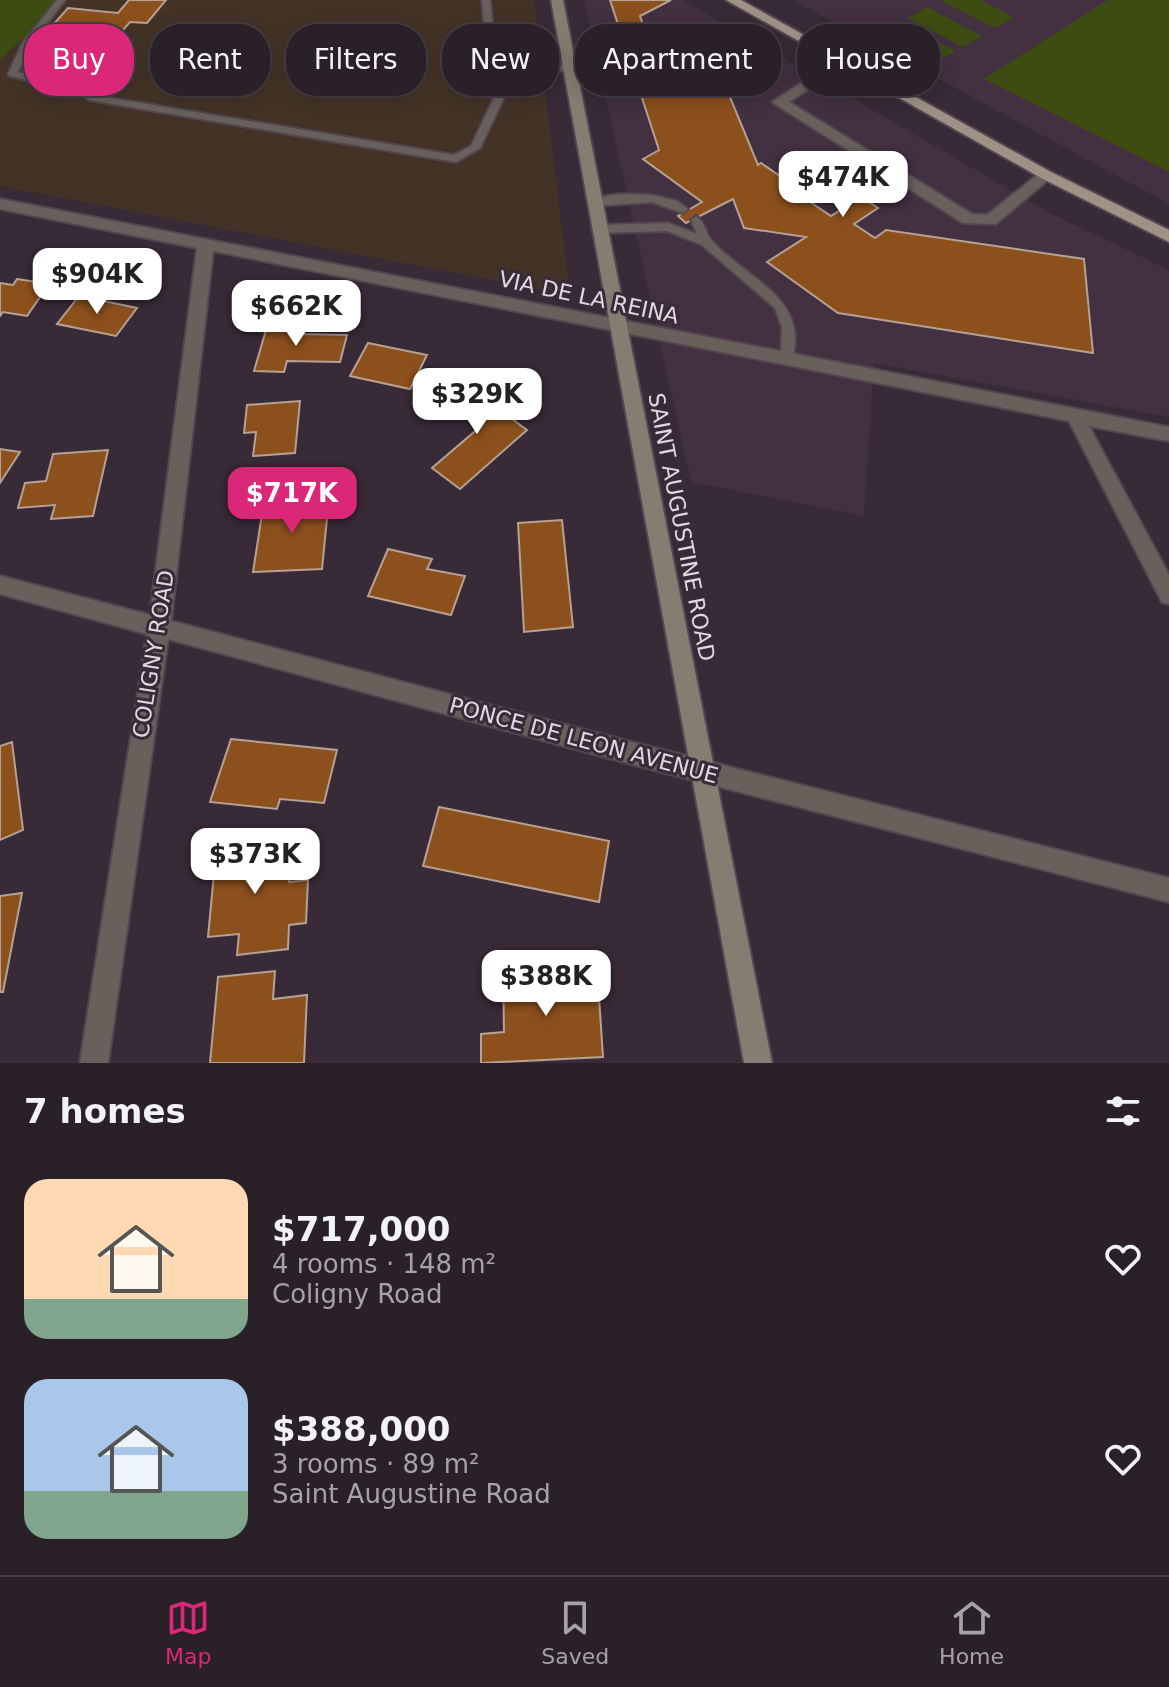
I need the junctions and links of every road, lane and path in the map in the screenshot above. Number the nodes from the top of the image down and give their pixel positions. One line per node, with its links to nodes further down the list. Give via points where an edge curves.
1 (61, 0): 10 (lane, via 23,46 13,74 84,91 89,97 456,159 475,148)
2 (486, 0): 5 (lane)
3 (557, 0): 7 (main road, SAINT AUGUSTINE ROAD)
4 (732, 0): 6 (main road)
5 (488, 24)
6 (797, 36)
7 (570, 67): 8 (lane); 13 (main road, SAINT AUGUSTINE ROAD)
8 (559, 68)
9 (797, 91): 12 (street, via 779,102 969,219 990,220)
10 (498, 96)
11 (904, 96): 12 (main road)
12 (1046, 175): 18 (main road)
13 (596, 202): 15 (lane, via 669,200); 17 (main road, SAINT AUGUSTINE ROAD)
14 (0, 204): 20 (street, VIA DE LA REINA)
15 (683, 209)
16 (696, 220): 19 (lane)
17 (601, 229): 19 (lane, via 668,227); 21 (main road, SAINT AUGUSTINE ROAD)
18 (1169, 237)
19 (706, 242): 22 (lane, via 780,306 788,327)
20 (206, 244): 21 (street, VIA DE LA REINA); 27 (street, COLIGNY ROAD)
21 (620, 326): 22 (street, VIA DE LA REINA); 28 (main road, SAINT AUGUSTINE ROAD)
22 (787, 359): 23 (street, VIA DE LA REINA)
23 (1075, 416): 24 (street, VIA DE LA REINA); 26 (street)
24 (1169, 434)
25 (0, 585): 27 (street, PONCE DE LEON AVENUE)
26 (1169, 595)
27 (159, 628): 28 (street, PONCE DE LEON AVENUE); 30 (street, COLIGNY ROAD)
28 (703, 772): 29 (street, PONCE DE LEON AVENUE); 31 (main road, SAINT AUGUSTINE ROAD)
29 (1169, 890)
30 (94, 1063)
31 (758, 1063)

